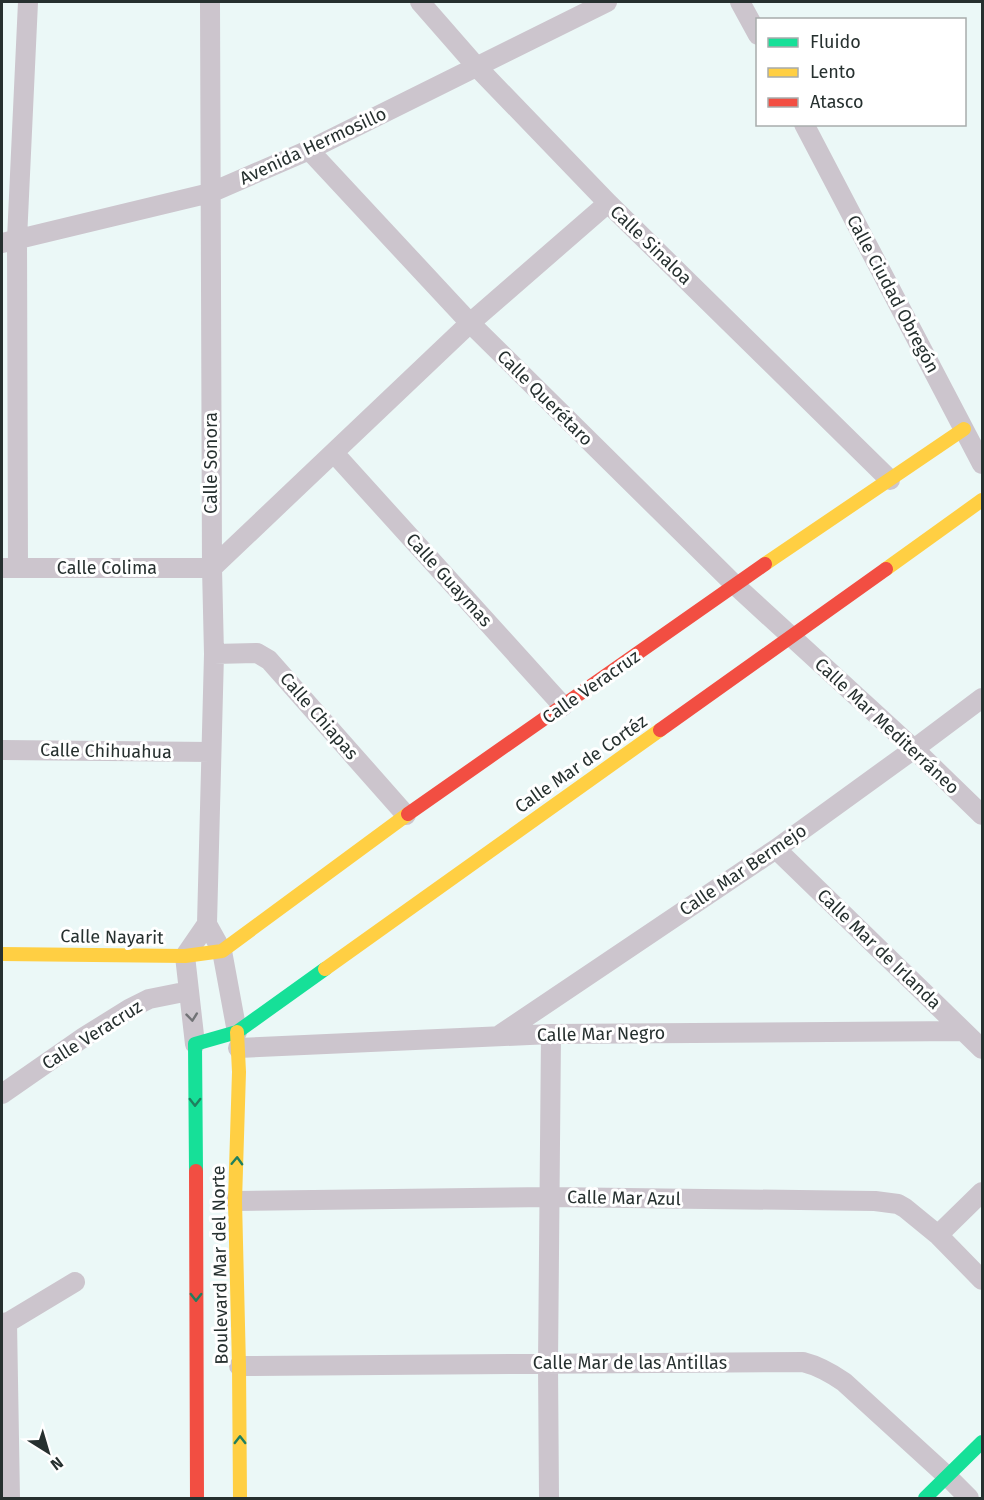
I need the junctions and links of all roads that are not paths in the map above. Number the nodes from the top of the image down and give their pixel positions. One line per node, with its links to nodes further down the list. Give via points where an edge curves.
1 (28, 2): 12 (street)
2 (210, 2): 10 (street, Calle Sonora)
3 (420, 2): 7 (street, Calle Sinaloa)
4 (607, 2): 7 (street, Avenida Hermosillo)
5 (740, 2): 6 (street)
6 (756, 31)
7 (476, 66): 9 (street, Avenida Hermosillo); 11 (street, Calle Sinaloa)
8 (805, 126): 14 (street, Calle Ciudad Obregón)
9 (309, 150): 10 (street, Avenida Hermosillo); 13 (street, Calle Querétaro)
10 (210, 194): 12 (street, Avenida Hermosillo); 20 (street, Calle Sonora)
11 (608, 203): 13 (street); 17 (street, Calle Sinaloa)
12 (9, 241): 19 (street)
13 (470, 323): 15 (street); 21 (street, Calle Querétaro)
14 (964, 429): 16 (street, Calle Ciudad Obregón); 17 (street, Calle Veracruz)
15 (334, 453): 20 (street); 25 (street, Calle Guaymas)
16 (982, 464)
17 (890, 480): 21 (street, Calle Veracruz)
18 (982, 500): 22 (street, Calle Mar de Cortéz)
19 (10, 568): 20 (street, Calle Colima)
20 (212, 568): 23 (street, Calle Sonora)
21 (735, 585): 22 (street, Calle Querétaro); 25 (street, Calle Veracruz)
22 (791, 637): 26 (street, Calle Mar Mediterráneo); 40 (street, Calle Mar de Cortéz)
23 (213, 654): 28 (street, Calle Sonora); 30 (street, Calle Chiapas, via 257,653 269,660)
24 (982, 698): 26 (street, Calle Mar Bermejo)
25 (564, 706): 30 (street, Calle Veracruz)
26 (914, 749): 29 (street, Calle Mar Mediterráneo); 31 (street, Calle Mar Bermejo)
27 (2, 750): 28 (street, Calle Chihuahua)
28 (211, 752): 32 (street, Calle Sonora)
29 (982, 815)
30 (406, 816): 33 (street, Calle Veracruz)
31 (776, 849): 37 (street, Calle Mar de Irlanda); 39 (street, Calle Mar Bermejo)
32 (207, 924): 33 (street); 35 (street)
33 (222, 951): 35 (street, Calle Nayarit); 40 (street)
34 (2, 954): 35 (street, Calle Nayarit)
35 (185, 956): 36 (street)
36 (189, 991): 41 (street, one-way to 41); 43 (street, Calle Veracruz, via 149,999 129,1009)
37 (963, 1031): 38 (street, Calle Mar Negro); 42 (street, Calle Mar de Irlanda)
38 (551, 1034): 39 (street, Calle Mar Negro); 45 (street)
39 (498, 1036): 40 (street, Calle Mar Negro)
40 (237, 1040): 41 (street, Calle Mar de Cortéz); 46 (street, Boulevard Mar del Norte, one-way to 40, via 240,1072)
41 (195, 1044): 57 (street, Boulevard Mar del Norte, one-way to 57)
42 (982, 1049)
43 (2, 1094)
44 (982, 1192): 47 (street)
45 (548, 1197): 46 (street, Calle Mar Azul); 47 (street, Calle Mar Azul, via 874,1201 898,1204); 51 (street)
46 (235, 1201): 52 (street, Boulevard Mar del Norte)
47 (938, 1235): 48 (street, Calle Mar Azul)
48 (982, 1280)
49 (75, 1282): 50 (street)
50 (4, 1324): 54 (street)
51 (548, 1364): 52 (street, Calle Mar de las Antillas); 55 (street, Calle Mar de las Antillas, via 815,1365 844,1382); 59 (street)
52 (239, 1366): 58 (street, Boulevard Mar del Norte, one-way to 52)
53 (982, 1442): 55 (street)
54 (5, 1453): 56 (street)
55 (947, 1476): 60 (street); 61 (street, Calle Mar de las Antillas)
56 (10, 1498)
57 (197, 1498)
58 (240, 1498)
59 (549, 1498)
60 (925, 1498)
61 (969, 1498)

